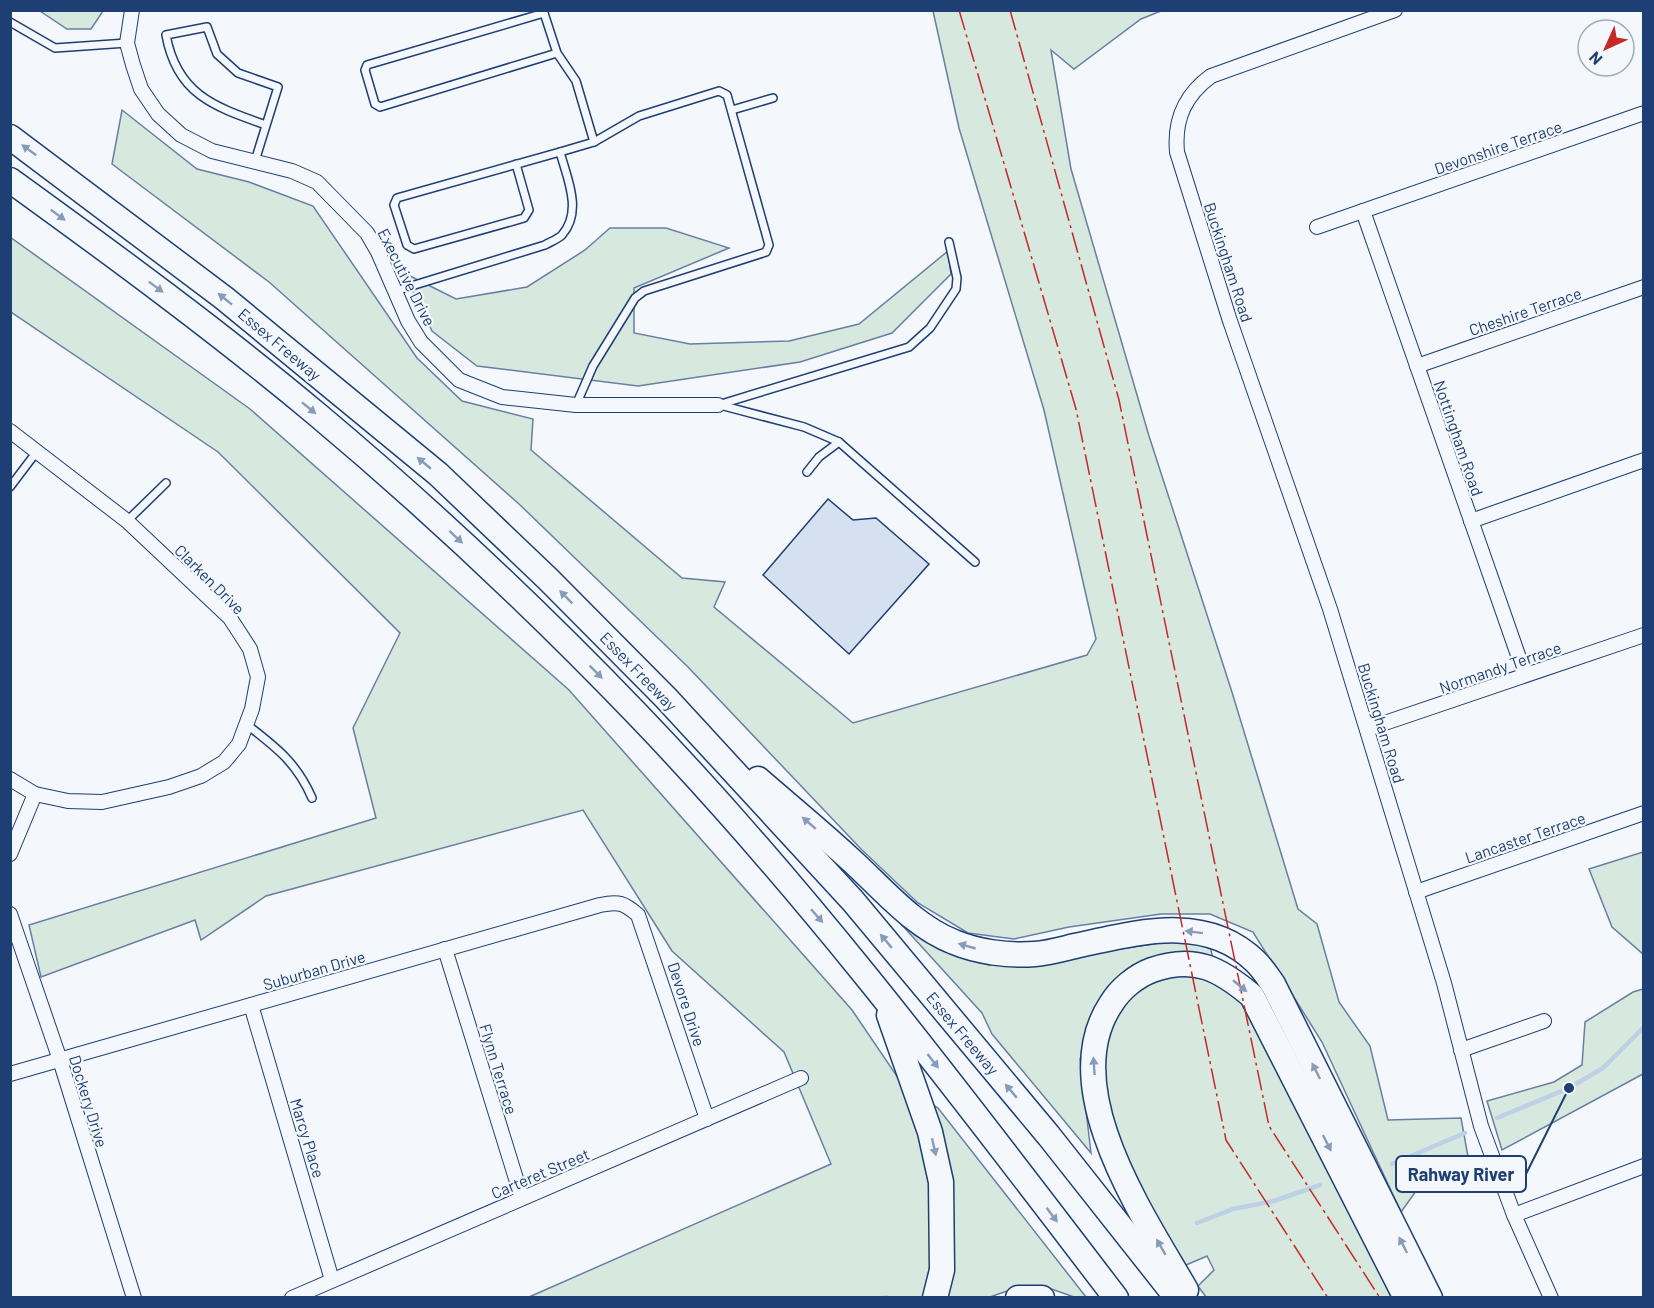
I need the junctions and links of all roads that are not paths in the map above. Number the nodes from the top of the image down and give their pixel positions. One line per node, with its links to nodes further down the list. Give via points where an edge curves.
1 (132, 10): 4 (street, Executive Drive)
2 (1395, 10): 38 (street, Buckingham Road, via 1211,76 1194,90 1182,108 1176,137 1179,159 1230,321 1330,609)
3 (10, 22): 4 (lane, via 55,48)
4 (128, 43): 13 (street, Executive Drive, via 141,89 158,114 181,135 212,151)
5 (557, 53): 5 (lane, via 380,107 375,104 365,70 367,65 544,12); 11 (lane, via 576,81)
6 (774, 98): 7 (lane)
7 (732, 110): 11 (lane, via 727,95 719,91 639,116); 22 (lane, via 769,245 766,252 644,291 635,298 593,366)
8 (1644, 113): 16 (street, Devonshire Terrace)
9 (266, 125): 9 (lane, via 221,110 188,86 170,56 166,36 207,27 216,54 238,73 278,87); 13 (lane)
10 (10, 137): 36 (highway, Essex Freeway, one-way to 10, via 438,474 224,298)
11 (594, 142): 12 (lane)
12 (560, 152): 14 (lane); 20 (lane, via 574,203 571,220 561,235 545,245)
13 (255, 161): 20 (street, Executive Drive, via 292,171 325,189 367,233)
14 (516, 164): 14 (lane, via 529,210 524,218 414,249 406,245 394,205 397,198)
15 (10, 180): 48 (highway, Essex Freeway, one-way to 48, via 159,289 317,414 509,586 712,795)
16 (1363, 211): 17 (street, Devonshire Terrace); 21 (street, Nottingham Road)
17 (1317, 227)
18 (948, 242): 23 (lane, via 956,289 930,328 909,347)
19 (1644, 287): 21 (street, Cheshire Terrace)
20 (395, 291): 22 (street, Executive Drive, via 421,342 459,380 502,397)
21 (1417, 366): 32 (street, Nottingham Road)
22 (576, 405): 23 (street, Executive Drive)
23 (718, 405): 25 (lane, via 804,427)
24 (10, 430): 26 (street, Clarken Drive)
25 (839, 442): 28 (lane); 33 (lane)
26 (38, 450): 30 (lane); 31 (street, Clarken Drive)
27 (1644, 460): 32 (street)
28 (807, 472)
29 (166, 483): 31 (lane)
30 (10, 487)
31 (127, 521): 37 (street, Clarken Drive, via 230,618 250,649 258,677)
32 (1470, 521): 35 (street, Nottingham Road)
33 (975, 562)
34 (1644, 635): 35 (street, Normandy Terrace)
35 (1525, 675): 38 (street, Normandy Terrace)
36 (666, 698): 66 (highway, Essex Freeway, one-way to 36, via 1049,1136 853,901); 69 (highway, one-way to 36, via 1273,984 1257,963 1236,946 1191,930 1118,937 1035,954 1004,954 953,942 891,899 853,861)
37 (246, 724): 40 (street, Clarken Drive, via 239,744 224,762 201,776 169,787 102,802); 41 (lane, via 290,760 304,778)
38 (1367, 729): 44 (street, Buckingham Road)
39 (10, 779): 40 (street, Clarken Drive)
40 (34, 794): 43 (street)
41 (312, 798)
42 (1644, 813): 44 (street, Lancaster Terrace)
43 (10, 854)
44 (1416, 892): 51 (street, Buckingham Road)
45 (627, 906): 47 (street, Suburban Drive, via 615,902 600,904); 55 (street, Devore Drive, via 638,915 647,937)
46 (10, 914): 52 (street, Dockery Drive)
47 (445, 949): 49 (street, Suburban Drive); 57 (street, Flynn Terrace)
48 (884, 998): 62 (highway, one-way to 62, via 930,1132 942,1182 942,1270); 65 (highway, Essex Freeway, one-way to 65)
49 (251, 1005): 52 (street, Suburban Drive); 59 (street, Marcy Place)
50 (1544, 1021): 51 (street)
51 (1461, 1050): 58 (street, Buckingham Road, via 1480,1126)
52 (60, 1060): 53 (street, Suburban Drive); 60 (street, Dockery Drive)
53 (10, 1074)
54 (801, 1078): 55 (street, Carteret Street)
55 (707, 1119): 57 (street, Carteret Street)
56 (1644, 1166): 58 (street)
57 (522, 1198): 59 (street, Carteret Street)
58 (1514, 1215): 70 (street, Buckingham Road)
59 (333, 1280): 61 (street, Carteret Street)
60 (134, 1298)
61 (292, 1298)
62 (935, 1298)
63 (1018, 1298): 64 (highway)
64 (1042, 1298)
65 (1116, 1298)
66 (1177, 1298)
67 (1191, 1298): 68 (highway, one-way to 68, via 1117,1166 1101,1119 1094,1074 1093,1052 1102,1016 1127,985 1169,964 1204,965 1229,977 1252,996)
68 (1406, 1298)
69 (1430, 1298)
70 (1551, 1298)

